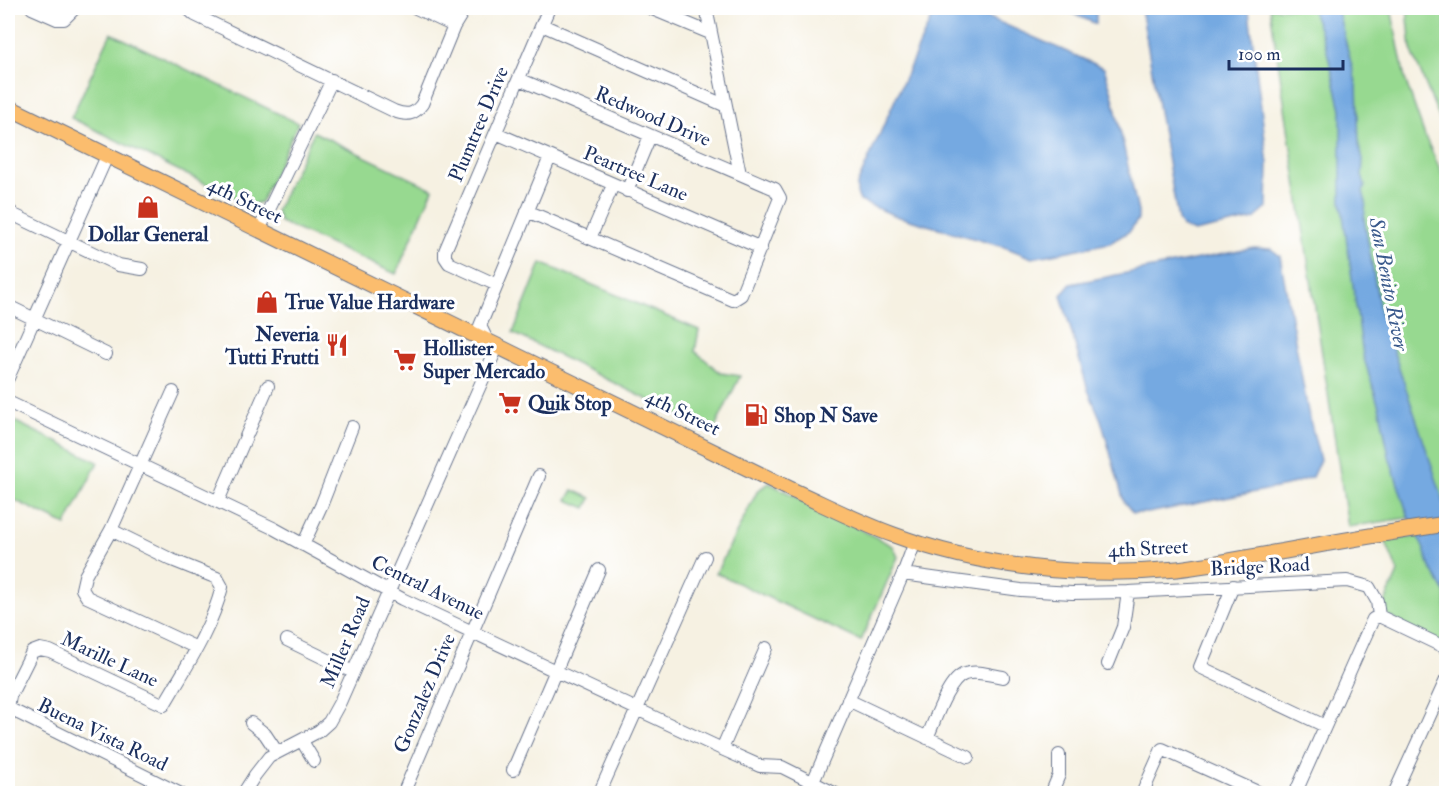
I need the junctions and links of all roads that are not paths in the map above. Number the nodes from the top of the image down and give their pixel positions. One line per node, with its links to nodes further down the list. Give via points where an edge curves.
1 (32, 8): 2 (street, via 57,19 64,19)
2 (75, 8)
3 (187, 8): 12 (street)
4 (416, 8): 10 (street)
5 (465, 8): 10 (street)
6 (549, 8): 9 (street, Plumtree Drive)
7 (650, 8): 11 (street)
8 (706, 8): 11 (street)
9 (542, 25): 13 (street, Plumtree Drive); 14 (street)
10 (454, 26): 12 (street, via 422,104 410,114 394,111)
11 (710, 33): 14 (street)
12 (332, 80): 25 (street)
13 (519, 80): 16 (street, Plumtree Drive); 17 (street, Redwood Drive)
14 (724, 105): 20 (street)
15 (8, 107): 18 (main road, 4th Street)
16 (496, 133): 19 (street, Peartree Lane); 30 (street, Plumtree Drive, via 445,257 454,267)
17 (650, 136): 20 (street, Redwood Drive); 22 (street)
18 (107, 156): 25 (main road, 4th Street); 27 (street)
19 (550, 157): 21 (street, Peartree Lane); 24 (street)
20 (740, 174): 28 (street, Redwood Drive, via 772,188 780,198)
21 (613, 185): 22 (street, Peartree Lane); 26 (street)
22 (627, 191): 28 (street, Peartree Lane)
23 (8, 209): 27 (street)
24 (527, 211): 26 (street); 30 (street)
25 (259, 230): 33 (main road, 4th Street)
26 (590, 238): 28 (street, via 733,300 738,298)
27 (69, 242): 29 (street, via 118,265); 32 (street)
28 (761, 248)
29 (142, 269)
30 (497, 285): 33 (street, Miller Road, via 480,326)
31 (8, 306): 32 (street)
32 (34, 317): 34 (street); 35 (street)
33 (488, 340): 45 (main road, 4th Street, via 814,500); 51 (street, Miller Road, via 494,354)
34 (106, 354)
35 (8, 378)
36 (268, 386): 42 (street)
37 (173, 392): 40 (street)
38 (8, 402): 40 (street, Central Avenue)
39 (352, 427): 46 (street)
40 (140, 466): 42 (street, Central Avenue); 44 (street)
41 (539, 476): 54 (street, Gonzalez Drive)
42 (218, 501): 46 (street, Central Avenue)
43 (1446, 524): 45 (main road, 4th Street, via 1210,564 1139,571 1048,569)
44 (111, 530): 56 (street, Marille Lane, via 217,578 222,587 215,613); 56 (street, via 85,576 82,589 87,597)
45 (915, 542): 49 (street)
46 (303, 545): 51 (street, Central Avenue)
47 (705, 557): 66 (street)
48 (599, 570): 60 (street)
49 (903, 574): 52 (street, Bridge Road, via 1021,590); 64 (street)
50 (1233, 586): 52 (street, Bridge Road); 53 (street, Bridge Road, via 1360,584 1369,587); 68 (street, via 1200,667)
51 (388, 591): 54 (street, Central Avenue); 61 (street, Miller Road)
52 (1128, 592): 59 (street, via 1123,627)
53 (1379, 616): 58 (street); 68 (street, via 1372,619)
54 (472, 632): 60 (street, Central Avenue); 80 (street, Gonzalez Drive)
55 (287, 640): 61 (street)
56 (197, 648): 65 (street, Marille Lane, via 164,705 40,649 32,652)
57 (766, 648): 71 (street)
58 (1446, 648)
59 (1108, 664)
60 (556, 670): 66 (street, Central Avenue); 76 (street)
61 (353, 672): 70 (street, Miller Road, via 329,722)
62 (1003, 677): 69 (street, via 969,673 957,677)
63 (1446, 680): 87 (street)
64 (848, 700): 69 (street); 77 (street)
65 (8, 708): 78 (street, Buena Vista Road)
66 (637, 709): 71 (street, Central Avenue); 81 (street)
67 (251, 723): 72 (street, via 265,734)
68 (1325, 726): 86 (street)
69 (927, 738): 74 (street)
70 (302, 741): 72 (street, Miller Road); 75 (street)
71 (722, 749): 77 (street, Central Avenue, via 760,766 782,767)
72 (277, 752): 79 (street, Miller Road, via 263,764)
73 (1059, 755): 83 (street, via 1059,775)
74 (968, 757)
75 (314, 760)
76 (513, 770)
77 (813, 782): 82 (street, Central Avenue)
78 (181, 794)
79 (243, 794)
80 (403, 794)
81 (599, 794)
82 (836, 794)
83 (1051, 794)
84 (1142, 794): 85 (street, via 1162,749)
85 (1262, 794)
86 (1295, 794)
87 (1394, 794)

